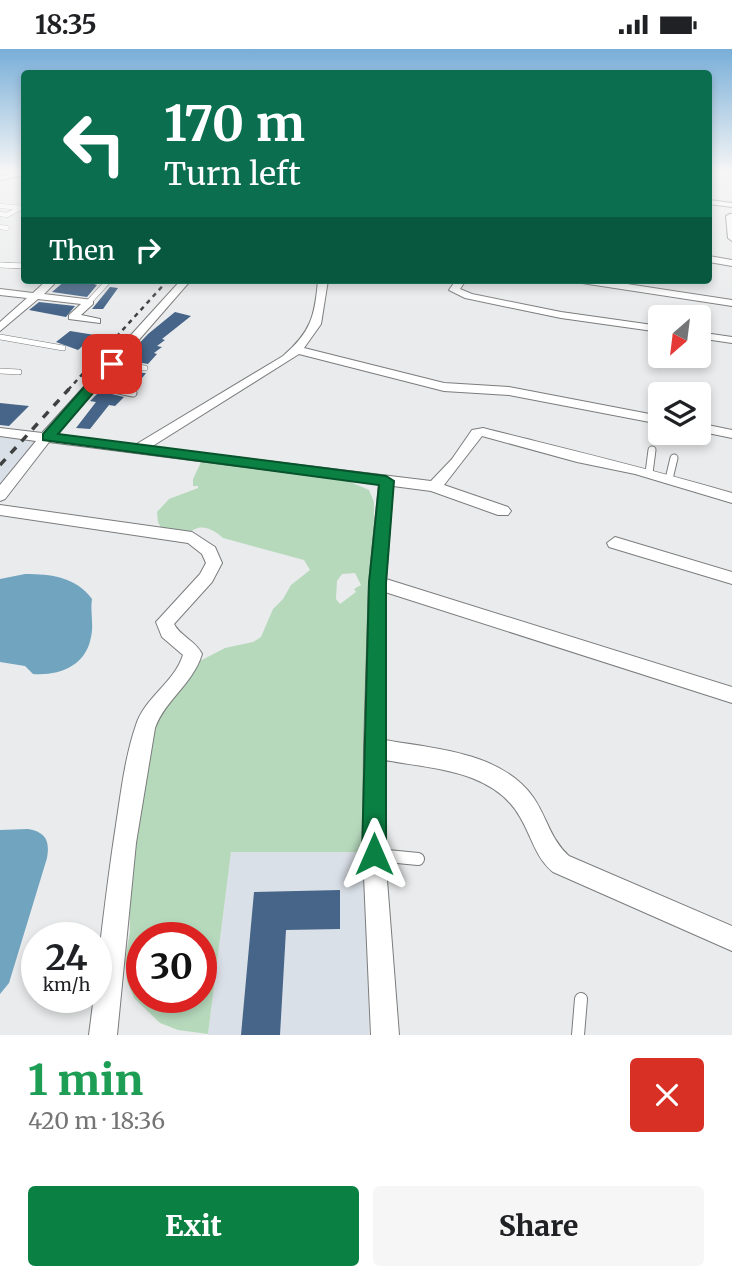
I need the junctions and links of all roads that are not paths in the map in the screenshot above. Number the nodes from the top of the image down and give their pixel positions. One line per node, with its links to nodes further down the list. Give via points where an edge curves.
1 (730, 217): 4 (street)
2 (0, 227): 3 (lane)
3 (7, 228)
4 (732, 238)
5 (712, 260): 6 (street)
6 (732, 263)
7 (0, 265): 8 (lane)
8 (21, 266)
9 (47, 284): 16 (street)
10 (105, 284): 17 (lane)
11 (182, 284): 27 (street)
12 (323, 284): 26 (street, via 318,322)
13 (458, 284): 20 (street, via 454,290 468,296)
14 (608, 284): 18 (street)
15 (0, 292): 16 (street)
16 (34, 295): 17 (street); 21 (street)
17 (89, 302): 19 (street, via 73,317)
18 (732, 303)
19 (96, 321)
20 (648, 327)
21 (0, 328)
22 (0, 337): 25 (lane)
23 (711, 337): 24 (street)
24 (732, 340)
25 (63, 348)
26 (297, 350): 33 (street, via 444,387 509,391); 38 (street)
27 (112, 364): 28 (lane); 31 (street)
28 (145, 368)
29 (0, 370): 30 (lane)
30 (19, 372)
31 (94, 384): 32 (lane); 37 (street)
32 (134, 393)
33 (648, 418)
34 (711, 430): 36 (street)
35 (0, 432): 37 (street)
36 (732, 434)
37 (48, 437): 38 (street); 45 (street)
38 (136, 449): 43 (street)
39 (652, 450): 41 (lane)
40 (674, 458): 42 (lane)
41 (649, 473): 42 (street); 44 (street, via 479,432)
42 (669, 479): 46 (street)
43 (386, 481): 44 (street); 51 (street)
44 (433, 486): 48 (street)
45 (0, 495)
46 (732, 498)
47 (0, 510): 58 (street, via 192,538 209,551 214,563 165,622 165,629 193,654 187,670 159,700 145,725 122,867)
48 (503, 511)
49 (615, 543): 50 (street)
50 (732, 578)
51 (377, 583): 52 (street); 53 (street)
52 (732, 695)
53 (374, 748): 54 (street); 56 (street, via 483,772 525,803 549,856 561,865)
54 (374, 854): 55 (lane); 59 (street)
55 (418, 859)
56 (732, 939)
57 (581, 999): 60 (lane)
58 (103, 1035)
59 (385, 1035)
60 (578, 1035)

